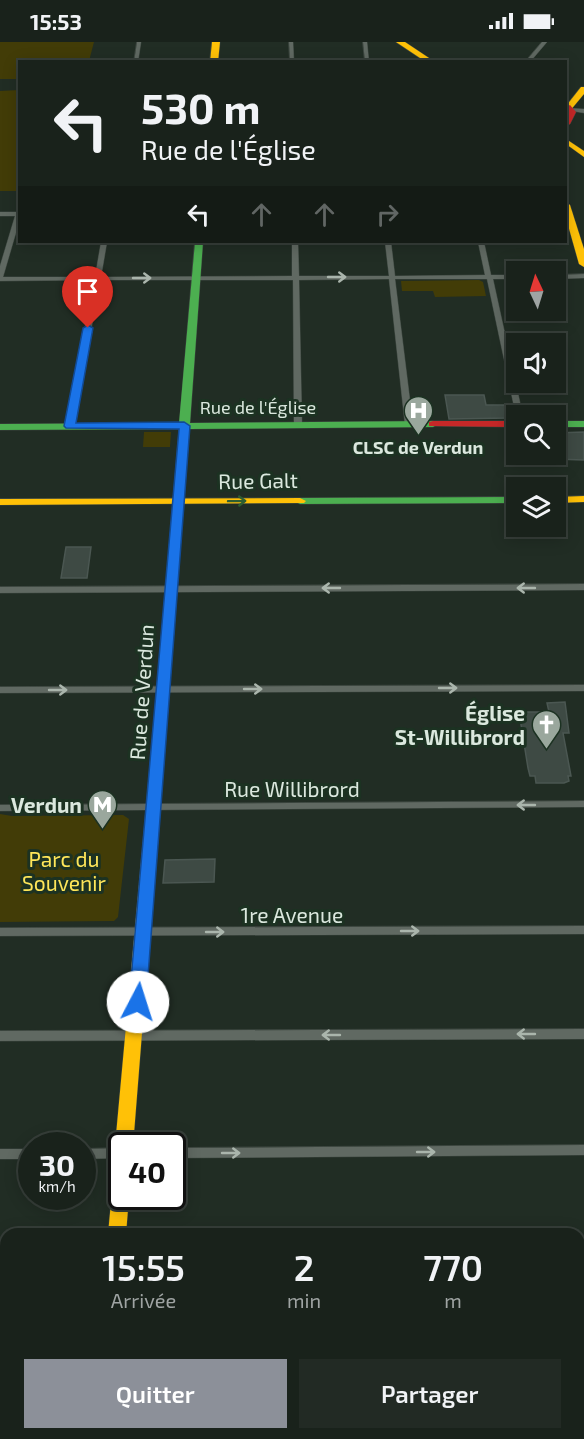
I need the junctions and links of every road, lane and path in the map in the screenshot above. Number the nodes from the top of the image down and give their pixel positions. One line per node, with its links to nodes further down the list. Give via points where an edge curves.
1 (140, 42): 7 (street)
2 (216, 42): 8 (main road)
3 (291, 42): 9 (street)
4 (364, 42): 10 (street)
5 (400, 42): 11 (main road)
6 (544, 42): 12 (street)
7 (136, 60)
8 (214, 60)
9 (292, 60)
10 (367, 60)
11 (429, 60)
12 (529, 60)
13 (584, 89): 14 (main road)
14 (571, 109)
15 (567, 208): 24 (main road)
16 (0, 214): 17 (street)
17 (18, 214)
18 (18, 217): 30 (street)
19 (104, 243): 31 (street)
20 (199, 243): 32 (main road, Rue de Verdun)
21 (295, 243): 33 (street)
22 (388, 243): 27 (street)
23 (481, 243): 28 (street)
24 (584, 264)
25 (566, 276): 26 (street)
26 (584, 276)
27 (392, 277): 28 (street); 33 (street, one-way to 27); 39 (street)
28 (489, 277): 29 (street); 34 (street)
29 (506, 277)
30 (0, 278): 31 (street)
31 (97, 278): 32 (street, one-way to 32); 40 (street)
32 (196, 278): 33 (street); 41 (main road, Rue de Verdun)
33 (296, 278): 38 (street)
34 (518, 405)
35 (506, 424): 39 (main road, Rue de l'Église)
36 (566, 424): 37 (main road)
37 (584, 424)
38 (298, 425): 39 (main road, Rue de l'Église); 41 (main road, Rue de l'Église)
39 (409, 425)
40 (70, 426): 41 (main road, Rue de l'Église); 42 (main road, Rue de l'Église)
41 (184, 426): 47 (main road, Rue de Verdun)
42 (0, 427)
43 (584, 499): 45 (main road)
44 (506, 500): 47 (main road, Rue Galt, one-way to 44)
45 (566, 500)
46 (0, 502): 47 (main road, Rue Galt)
47 (178, 502): 49 (main road, Rue de Verdun)
48 (584, 587): 49 (street, one-way to 49)
49 (170, 589): 50 (street); 53 (main road, Rue de Verdun)
50 (0, 590)
51 (584, 688): 53 (street, one-way to 51)
52 (0, 690): 53 (street, one-way to 53)
53 (162, 690): 56 (main road, Rue de Verdun)
54 (584, 804): 56 (street, Rue Willibrord, one-way to 56)
55 (0, 807): 56 (street, Rue Willibrord)
56 (153, 807): 59 (main road, Rue de Verdun)
57 (584, 930): 59 (street, 1re Avenue, one-way to 57)
58 (0, 932): 59 (street, 1re Avenue)
59 (144, 932): 62 (main road, Rue de Verdun)
60 (584, 1034): 62 (street, one-way to 62)
61 (0, 1036): 62 (street)
62 (135, 1036): 63 (main road, Rue de Verdun)
63 (125, 1132)
64 (584, 1150): 65 (street, one-way to 64)
65 (186, 1153)
66 (0, 1154): 67 (street)
67 (18, 1154)
68 (119, 1210): 69 (main road)
69 (118, 1228)

